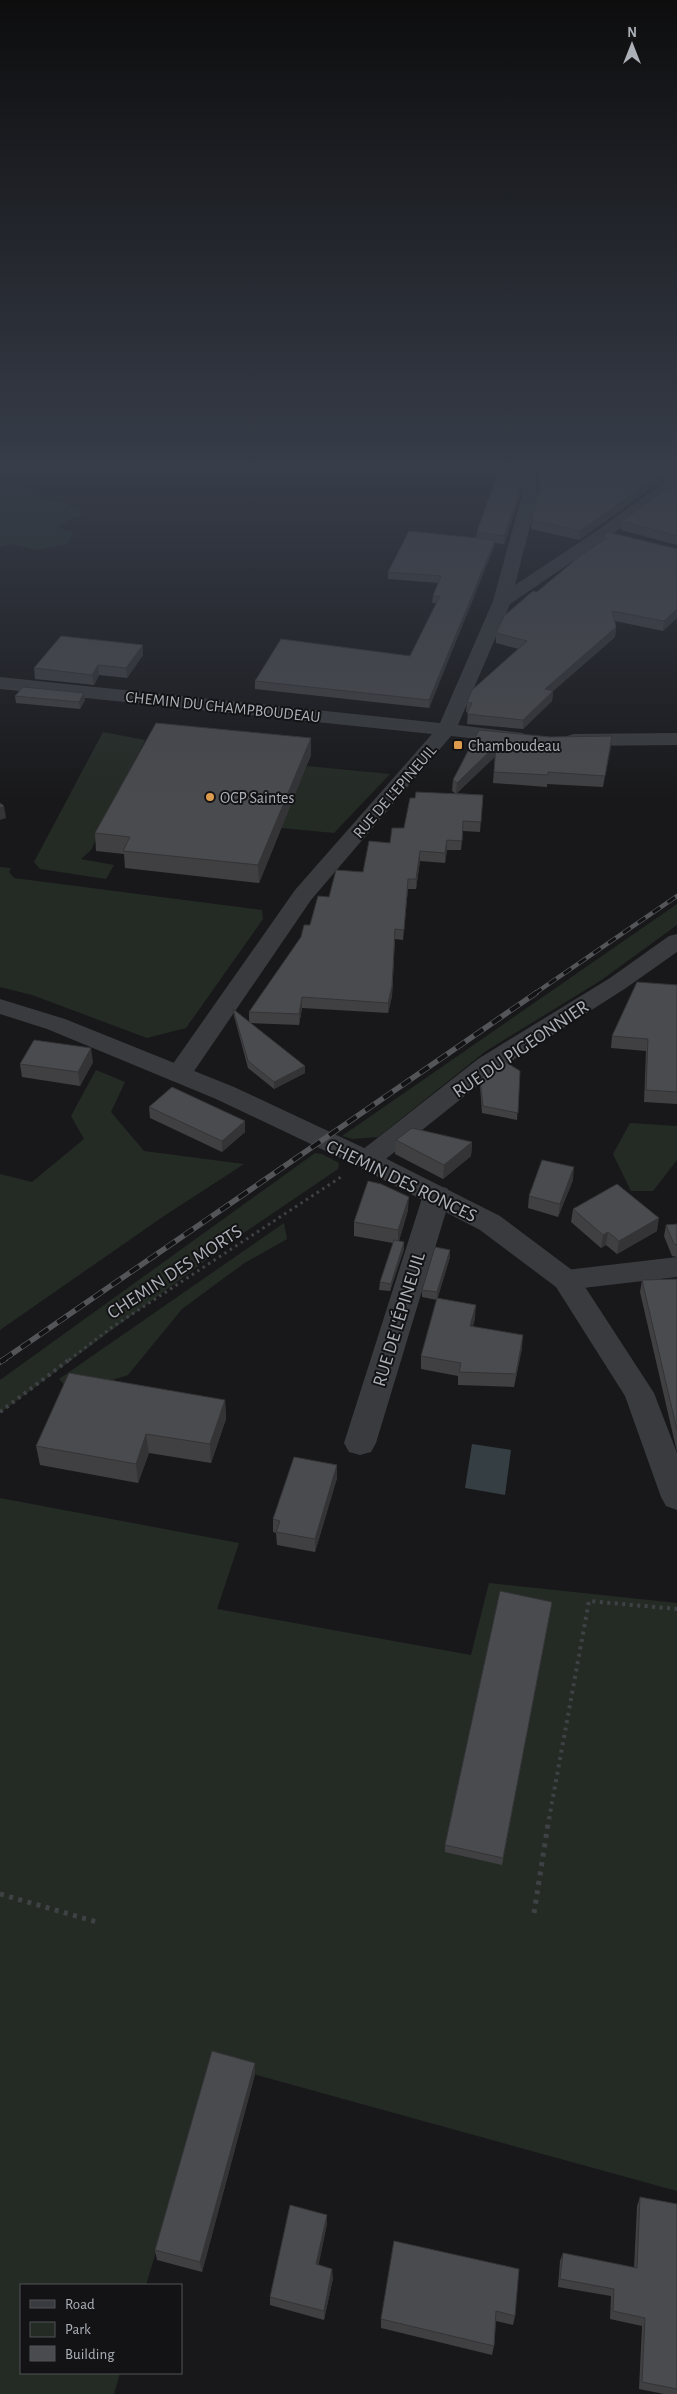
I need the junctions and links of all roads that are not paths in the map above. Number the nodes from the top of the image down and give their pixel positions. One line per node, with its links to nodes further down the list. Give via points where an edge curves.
1 (507, 581): 3 (street, RUE DE L'EPINEUIL)
2 (532, 581): 3 (street)
3 (502, 601): 5 (street, RUE DE L'EPINEUIL)
4 (0, 684): 5 (street, CHEMIN DU CHAMPBOUDEAU)
5 (447, 729): 6 (street, CHEMIN DU CHAMPBOUDEAU, via 549,740); 11 (street, RUE DE L'EPINEUIL, via 304,895)
6 (677, 739)
7 (677, 941): 8 (street, RUE DU PIGEONNIER)
8 (618, 983): 9 (street); 12 (street, RUE DU PIGEONNIER, via 487,1065)
9 (657, 986)
10 (0, 1006): 11 (street, CHEMIN DES RONCES, via 56,1024)
11 (179, 1074): 12 (street, CHEMIN DES RONCES)
12 (367, 1160): 13 (street, CHEMIN DES RONCES)
13 (437, 1195): 15 (street, CHEMIN DES RONCES, via 490,1223); 16 (street, RUE DE L'ÉPINEUIL)
14 (677, 1267): 15 (street)
15 (566, 1280): 17 (street, CHEMIN DES RONCES, via 639,1394)
16 (360, 1443)
17 (677, 1497)

